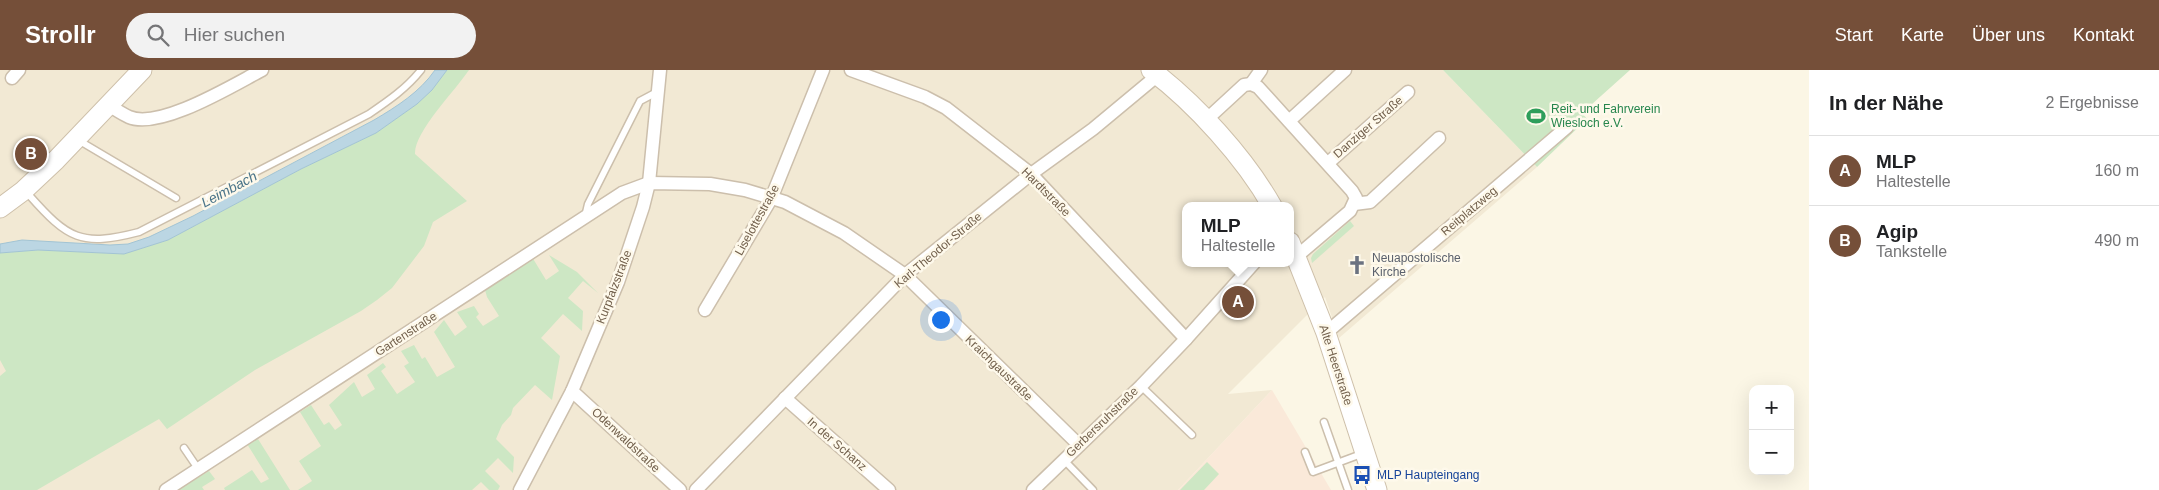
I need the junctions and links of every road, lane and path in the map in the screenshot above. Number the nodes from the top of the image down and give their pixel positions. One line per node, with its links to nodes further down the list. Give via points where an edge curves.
1 (142, 70): 13 (street)
2 (262, 70): 13 (street, via 198,103 149,119 129,118)
3 (421, 70): 22 (lane, via 414,80 369,114 139,232 112,239 76,237 49,217)
4 (660, 70): 11 (street, Kurpfalzstraße)
5 (823, 70): 24 (street, Liselottestraße)
6 (851, 70): 20 (street, Hardtstraße, via 946,108)
7 (1261, 70): 10 (street)
8 (1345, 70): 15 (street)
9 (1155, 72): 14 (street); 20 (street, Karl-Theodor-Straße, via 1093,129)
10 (1251, 84): 14 (street, via 1244,85); 15 (street, Danziger Straße, via 1258,86)
11 (658, 92): 21 (street, Kurpfalzstraße); 28 (lane, via 640,101 588,204)
12 (1408, 92): 19 (street, Danziger Straße)
13 (108, 105): 17 (street)
14 (1206, 120): 25 (street, via 1250,171)
15 (1289, 121): 19 (street, Danziger Straße)
16 (1567, 128): 33 (street, Reitplatzweg)
17 (76, 138): 23 (lane); 27 (street, via 23,191)
18 (1439, 138): 26 (street, via 1370,202)
19 (1328, 163): 26 (street, Danziger Straße, via 1352,191 1356,198)
20 (1031, 174): 31 (street, Karl-Theodor-Straße); 34 (street, Hardtstraße)
21 (649, 183): 24 (street, Kraichgaustraße, via 710,184 745,190); 28 (street, Gartenstraße, via 622,193); 36 (street, Kurpfalzstraße, via 618,282)
22 (29, 195)
23 (176, 198)
24 (771, 199): 31 (street, Kraichgaustraße, via 785,202 844,234); 32 (street, Liselottestraße)
25 (1269, 202)
26 (1354, 204): 29 (street, via 1350,211)
27 (0, 208)
28 (585, 217): 46 (street, Gartenstraße)
29 (1294, 249): 33 (street, Alte Heerstraße)
30 (1250, 267): 34 (street, Gerbersruhstraße)
31 (905, 275): 37 (street, Karl-Theodor-Straße); 40 (street, Kraichgaustraße)
32 (705, 310)
33 (1326, 333): 43 (street, Alte Heerstraße)
34 (1186, 339): 35 (street, Gerbersruhstraße)
35 (1141, 386): 39 (lane, Gerbersruhstraße); 40 (street, Gerbersruhstraße)
36 (572, 391): 48 (street, Kurpfalzstraße); 49 (street, Odenwaldstraße)
37 (785, 398): 50 (street, Karl-Theodor-Straße); 51 (street, In der Schanz)
38 (1324, 422): 45 (lane)
39 (1192, 435)
40 (1079, 445): 44 (street, Gerbersruhstraße)
41 (184, 448): 46 (lane)
42 (1305, 452): 45 (lane, via 1313,472)
43 (1364, 453): 45 (lane); 55 (street, Alte Heerstraße)
44 (1063, 459): 52 (street, Gerbersruhstraße); 53 (lane, Gerbersruhstraße)
45 (1338, 462): 54 (lane)
46 (199, 470): 47 (street, Gartenstraße)
47 (166, 490)
48 (520, 490)
49 (680, 490)
50 (696, 490)
51 (889, 490)
52 (1032, 490)
53 (1093, 490)
54 (1348, 490)
55 (1377, 490)

